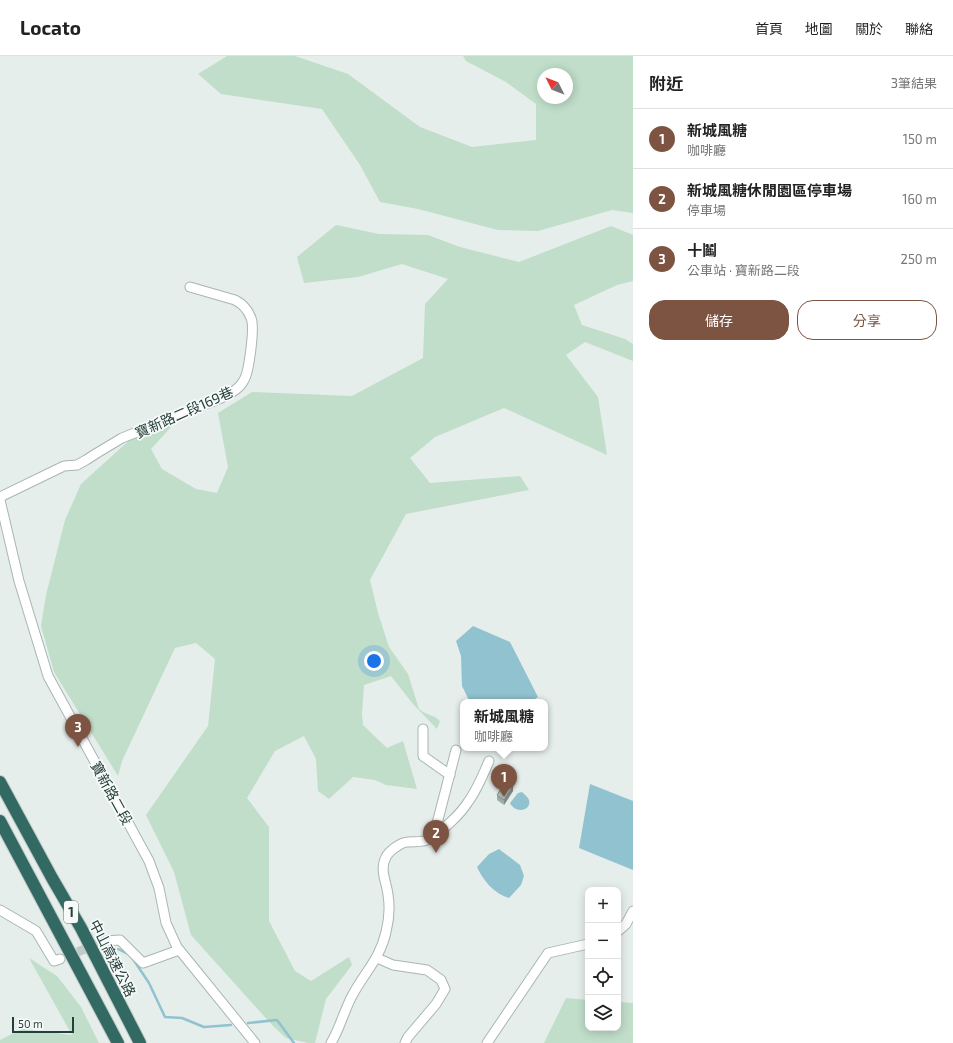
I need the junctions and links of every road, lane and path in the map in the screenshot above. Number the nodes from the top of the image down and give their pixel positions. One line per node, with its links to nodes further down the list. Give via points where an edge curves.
1 (190, 287): 2 (street, 寶新路二段169巷, via 235,300 242,304 252,320 247,374 240,386 220,399 122,438 77,465 64,466)
2 (0, 497)
3 (0, 500): 16 (street, 寶新路二段, via 19,581 48,676 149,861 159,888 166,923)
4 (423, 729): 7 (street, via 423,756)
5 (456, 750): 7 (street)
6 (489, 761): 10 (street, via 468,802 459,814)
7 (450, 775): 10 (street)
8 (0, 782): 20 (highway, 中山高速公路 / 1, via 81,928)
9 (0, 821): 19 (highway, 1)
10 (434, 835): 17 (street, via 427,840 405,842 390,851 386,858 383,866 389,902 388,921 384,940)
11 (0, 910): 18 (street, via 36,931 54,961)
12 (633, 911): 13 (street)
13 (621, 928)
14 (105, 941): 16 (street, via 120,940 143,963)
15 (585, 945): 24 (street, via 548,953)
16 (179, 950): 21 (street, 寶新路二段)
17 (376, 958): 22 (street, via 351,998); 23 (street, via 427,970 441,980 445,989)
18 (60, 959)
19 (118, 1043)
20 (140, 1043)
21 (255, 1043)
22 (331, 1043)
23 (405, 1043)
24 (487, 1043)

